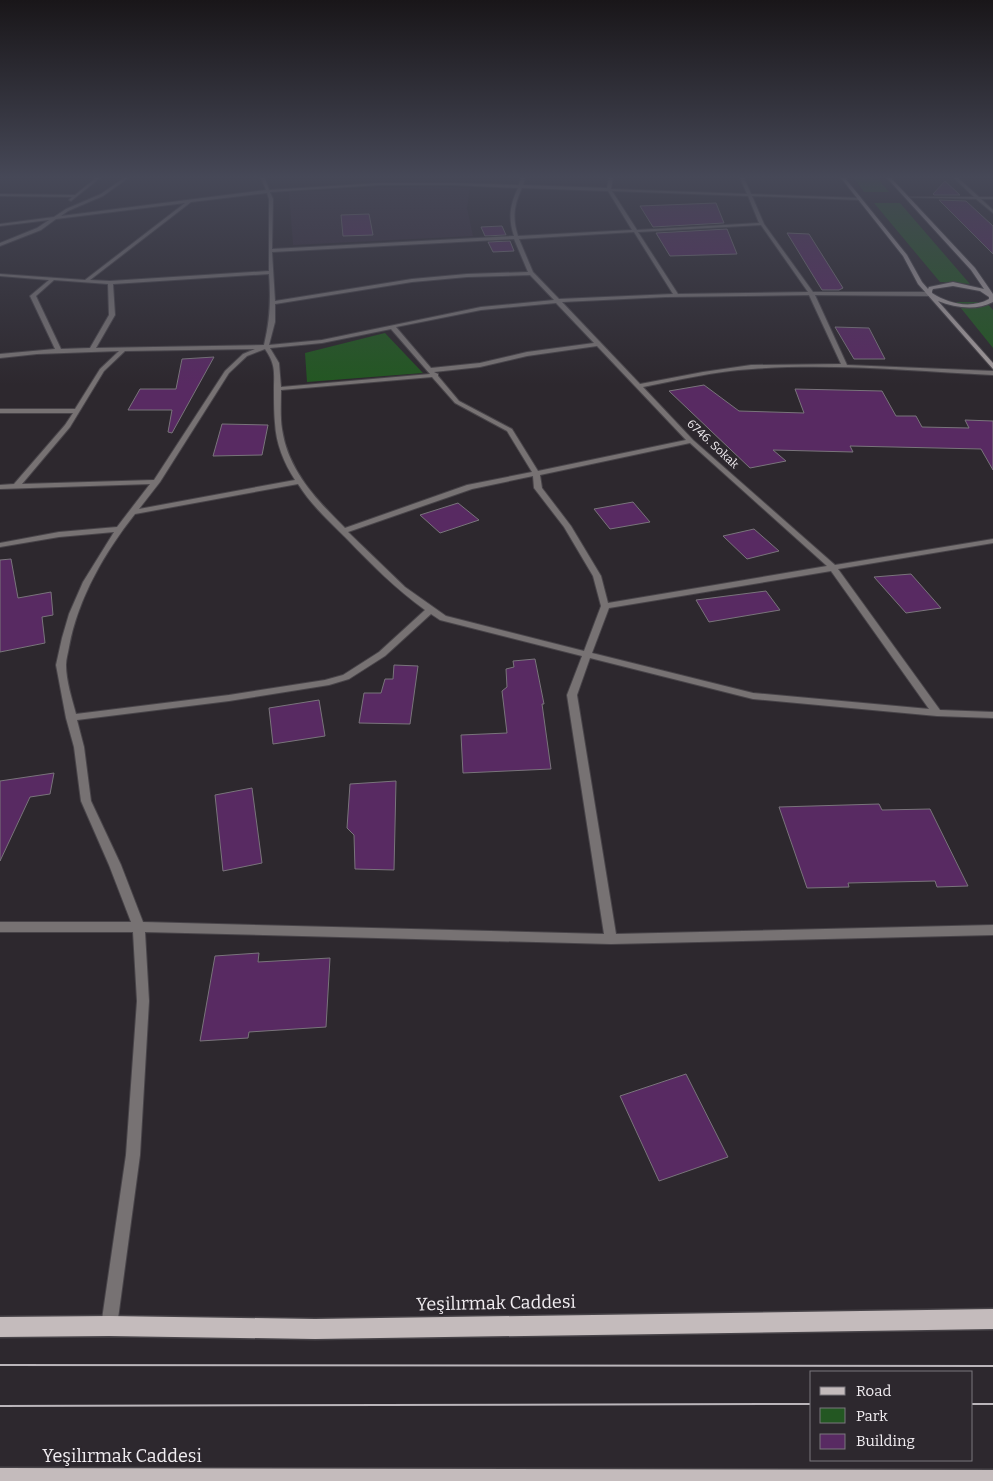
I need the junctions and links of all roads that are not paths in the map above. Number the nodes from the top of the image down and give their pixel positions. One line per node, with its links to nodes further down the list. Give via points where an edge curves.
1 (129, 247): 14 (street)
2 (270, 247): 9 (street)
3 (343, 247): 9 (street)
4 (519, 247): 11 (street, 6746. Sokak)
5 (645, 247): 17 (street)
6 (778, 247): 16 (street)
7 (898, 247): 18 (main road)
8 (953, 247): 19 (main road)
9 (270, 251): 10 (street)
10 (272, 272): 15 (street); 21 (street)
11 (531, 273): 20 (street, 6746. Sokak); 21 (street, via 415,281)
12 (0, 275): 13 (street)
13 (54, 278): 14 (street); 27 (street, via 33,296)
14 (87, 280): 15 (street)
15 (110, 283): 26 (street, via 112,316)
16 (811, 293): 17 (street); 18 (street); 29 (street)
17 (676, 294): 20 (street)
18 (930, 294): 19 (main road, via 942,301 968,305 988,302); 19 (main road, via 931,288 953,284 982,290); 30 (main road)
19 (993, 297)
20 (560, 302): 22 (street, via 463,310); 23 (street, 6746. Sokak)
21 (272, 303): 24 (street, via 272,322)
22 (392, 326): 24 (street, via 326,340); 31 (street)
23 (598, 344): 31 (street, via 527,354); 33 (street, 6746. Sokak)
24 (266, 347): 25 (street); 34 (street, via 276,363); 39 (street, via 245,355 228,372)
25 (125, 348): 26 (street); 36 (street, via 102,370)
26 (92, 349): 27 (street)
27 (59, 351): 28 (street)
28 (0, 356)
29 (845, 367): 32 (street); 33 (street, via 767,366)
30 (993, 367)
31 (434, 373): 34 (street); 38 (street, via 457,402 510,430)
32 (993, 373)
33 (639, 386): 37 (street, 6746. Sokak)
34 (277, 389): 40 (street, via 278,431)
35 (0, 411): 36 (street)
36 (78, 411): 42 (street)
37 (692, 441): 38 (street); 48 (street, 6746. Sokak)
38 (536, 473): 45 (street, via 470,487); 49 (street, via 538,488 597,576)
39 (156, 482): 42 (street); 43 (street)
40 (298, 482): 43 (street); 45 (street)
41 (0, 487): 42 (street)
42 (16, 487)
43 (133, 512): 44 (street)
44 (119, 529): 47 (street, via 55,534); 54 (street, via 87,582 66,638 61,665)
45 (344, 531): 50 (street, via 399,588)
46 (993, 541): 48 (street)
47 (0, 545)
48 (832, 567): 49 (street); 52 (street, 6746. Sokak)
49 (605, 606): 51 (street)
50 (430, 610): 51 (street, via 443,618); 54 (street, via 382,654 346,678 230,698)
51 (588, 656): 52 (street, via 753,696); 58 (street, via 572,694)
52 (937, 713): 53 (street)
53 (993, 714)
54 (72, 718): 56 (street, via 86,800)
55 (0, 926): 56 (street)
56 (139, 927): 58 (street); 60 (street, via 143,1001 133,1154)
57 (993, 930): 58 (street)
58 (611, 938)
59 (993, 1319): 60 (main road, Yeşilırmak Caddesi, via 315,1329)
60 (109, 1326): 61 (main road, Yeşilırmak Caddesi)
61 (0, 1327)
62 (0, 1479): 63 (main road, Yeşilırmak Caddesi)
63 (215, 1480): 64 (main road, Yeşilırmak Caddesi)
64 (649, 1481): 65 (main road, Yeşilırmak Caddesi)
65 (993, 1481)

